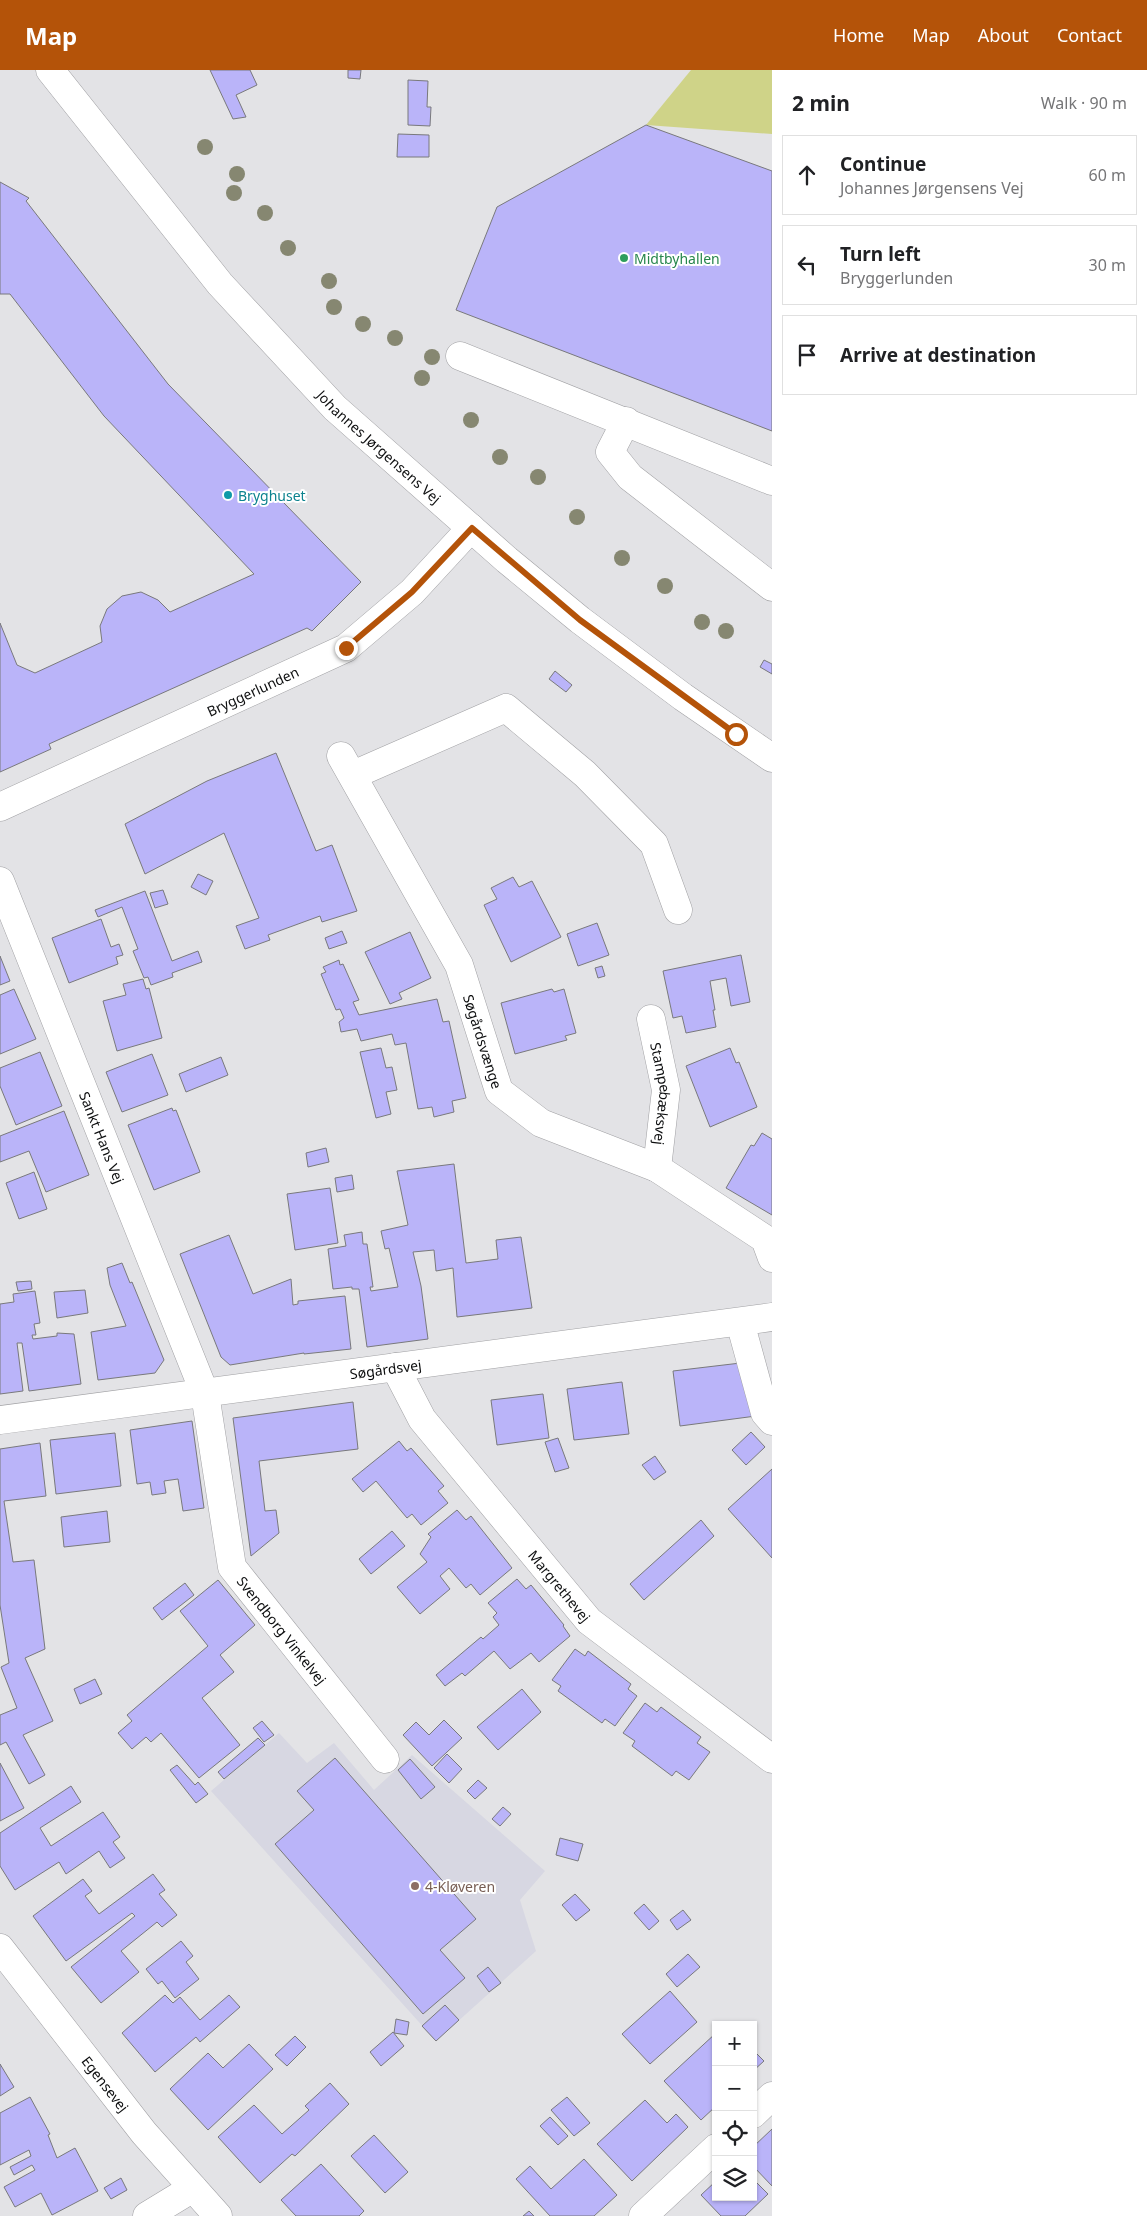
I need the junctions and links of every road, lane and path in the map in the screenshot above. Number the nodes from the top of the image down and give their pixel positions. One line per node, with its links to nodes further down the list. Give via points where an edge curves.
1 (50, 70): 5 (street, Johannes Jørgensens Vej, via 234,298 335,408)
2 (460, 356): 3 (street)
3 (626, 421): 4 (street); 6 (street, via 610,452 630,477)
4 (772, 481)
5 (472, 528): 7 (street, Johannes Jørgensens Vej, via 565,608 637,664); 8 (street, Bryggerlunden, via 412,592 346,648)
6 (772, 587)
7 (772, 758)
8 (0, 807)
9 (0, 881): 17 (street, Sankt Hans Vej)
10 (678, 910): 12 (street, Søgårdsvænge, via 654,844 585,774 506,708 347,765 459,965 499,1091 541,1123)
11 (651, 1020): 12 (street, Stampebæksvej, via 666,1090)
12 (657, 1168): 13 (street, Søgårdsvænge, via 764,1239)
13 (772, 1258)
14 (772, 1318): 15 (street, Søgårdsvej)
15 (740, 1322): 16 (street, Søgårdsvej); 19 (street, via 764,1413)
16 (395, 1367): 17 (street, Søgårdsvej); 21 (street, Margrethevej, via 422,1419 589,1621)
17 (205, 1394): 18 (street, Søgårdsvej); 20 (street, Svendborg Vinkelvej, via 232,1567)
18 (0, 1420)
19 (772, 1421)
20 (386, 1759)
21 (772, 1759)
22 (0, 1948): 26 (street, Egensevej, via 144,2134)
23 (772, 2096): 24 (street)
24 (756, 2111)
25 (712, 2152): 29 (street)
26 (193, 2188): 27 (street); 28 (street, Egensevej)
27 (147, 2216)
28 (218, 2216)
29 (643, 2216)

